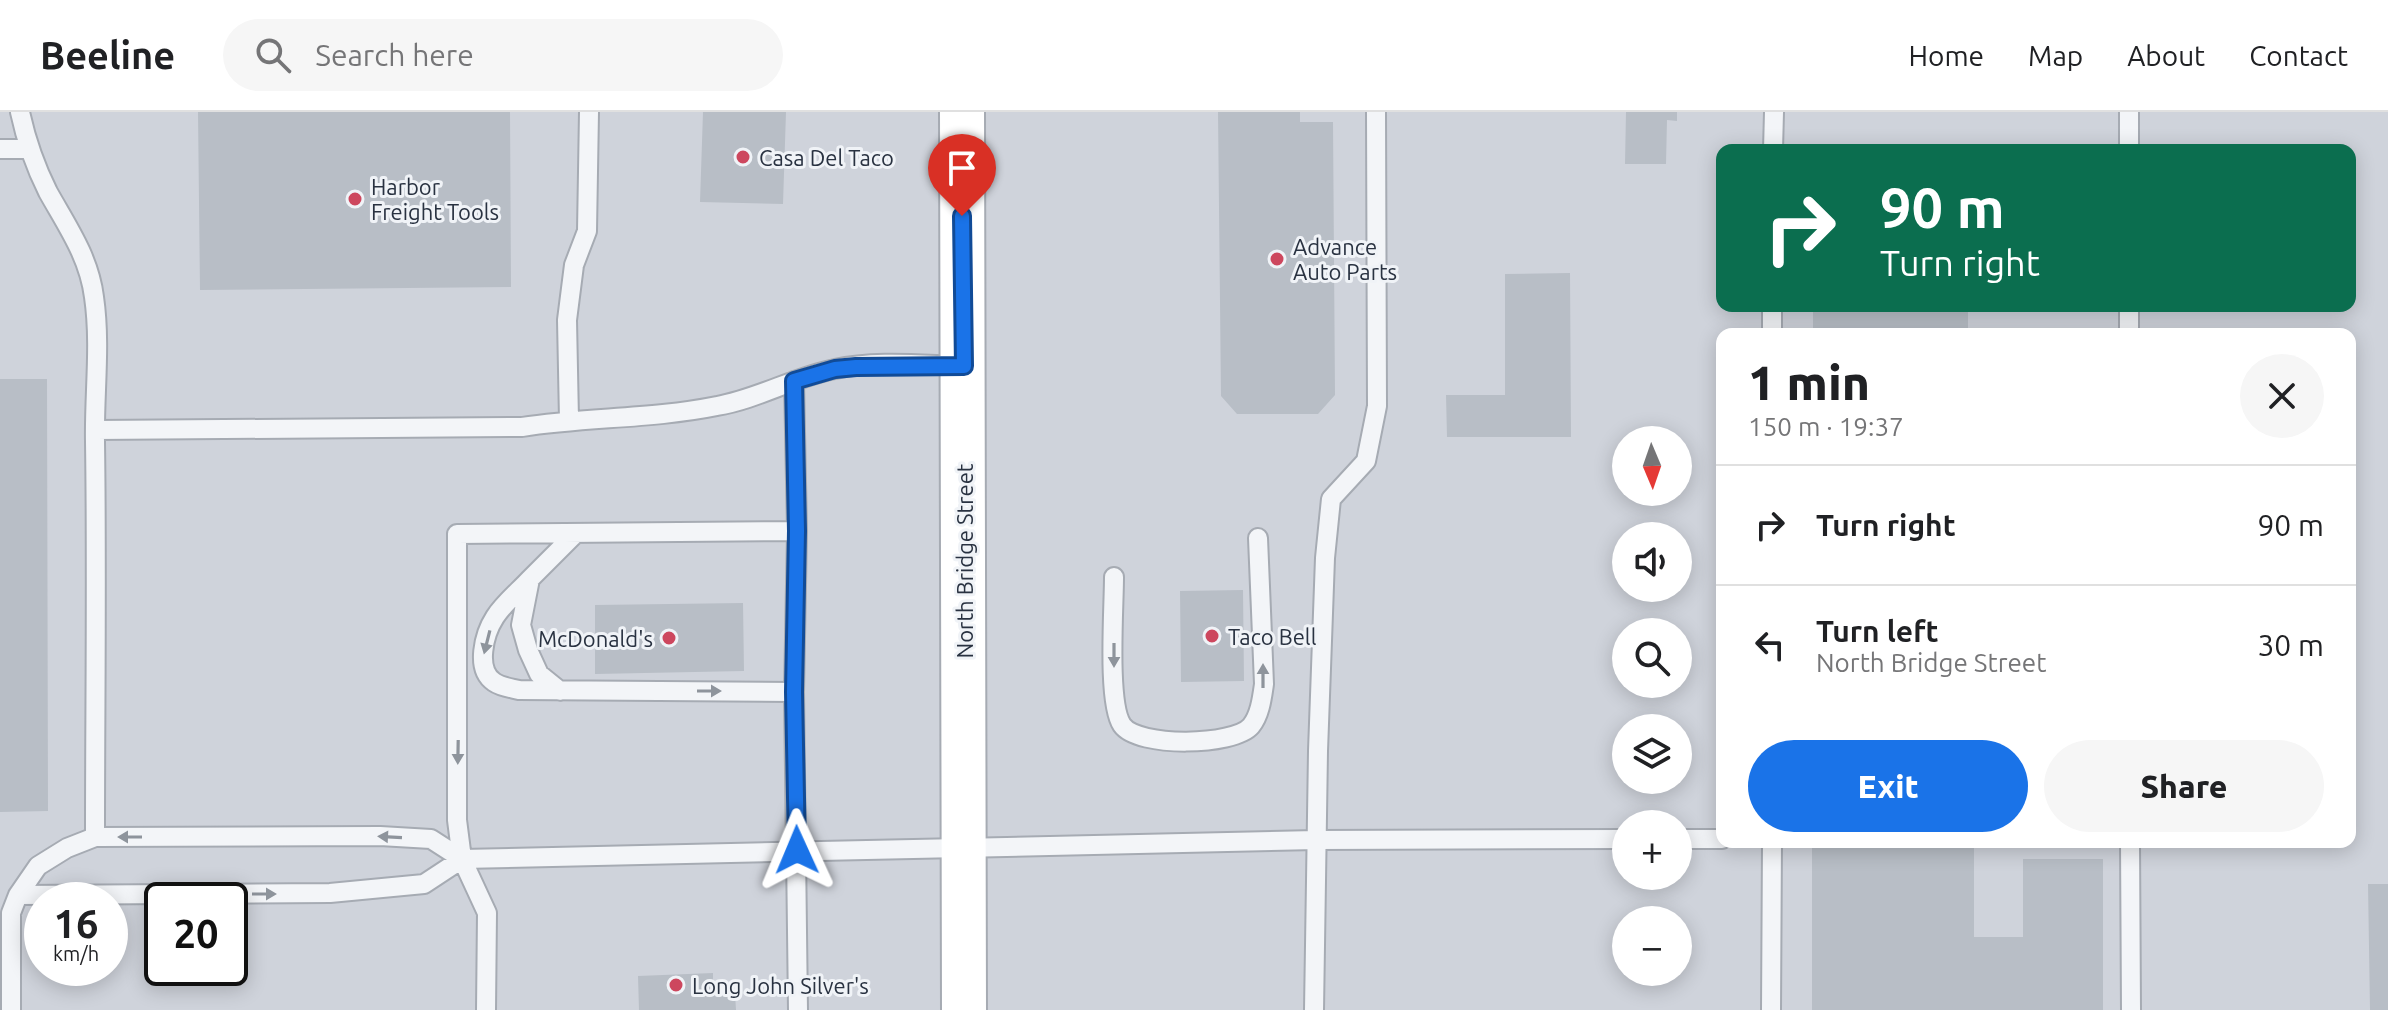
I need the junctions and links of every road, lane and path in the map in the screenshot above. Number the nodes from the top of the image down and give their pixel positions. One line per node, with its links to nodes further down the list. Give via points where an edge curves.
1 (20, 112): 10 (lane)
2 (589, 112): 13 (lane, via 587,231 574,265 567,320)
3 (962, 112): 11 (main road, North Bridge Street)
4 (1376, 112): 26 (lane, via 1377,406 1366,461 1331,499)
5 (1774, 112): 7 (lane)
6 (2129, 112): 8 (lane)
7 (1773, 144)
8 (2129, 144)
9 (0, 149): 10 (lane)
10 (29, 149): 14 (lane, via 81,251 94,294)
11 (964, 366): 12 (lane, via 863,366); 29 (main road, North Bridge Street)
12 (794, 381): 13 (lane, via 719,406); 15 (lane)
13 (569, 420): 14 (lane, via 522,427)
14 (95, 430): 22 (lane)
15 (797, 531): 16 (lane); 21 (lane)
16 (576, 533): 19 (lane); 31 (lane, one-way to 31, via 457,534 457,820)
17 (1258, 538): 18 (lane, one-way to 17, via 1114,690 1123,726 1152,740 1235,735 1251,727 1264,684)
18 (1114, 577)
19 (530, 579): 20 (lane, via 521,625 539,674); 20 (lane, one-way to 20, via 495,617 485,643 486,674 496,684 519,690)
20 (560, 691): 21 (lane, one-way to 21)
21 (794, 692): 30 (lane)
22 (95, 837): 31 (lane, one-way to 22, via 431,839); 32 (lane, via 38,866)
23 (1612, 839): 26 (lane)
24 (1692, 839): 25 (lane)
25 (1716, 839)
26 (1316, 840): 29 (lane); 37 (lane)
27 (1772, 848): 38 (lane)
28 (2130, 848): 39 (lane)
29 (964, 849): 30 (lane); 36 (main road, North Bridge Street)
30 (797, 850): 31 (lane); 35 (lane)
31 (462, 859): 32 (lane, one-way to 31, via 330,893 424,884); 34 (lane, via 487,913)
32 (18, 895): 33 (lane, via 11,913)
33 (11, 1010)
34 (486, 1010)
35 (798, 1010)
36 (964, 1010)
37 (1314, 1010)
38 (1771, 1010)
39 (2131, 1010)

